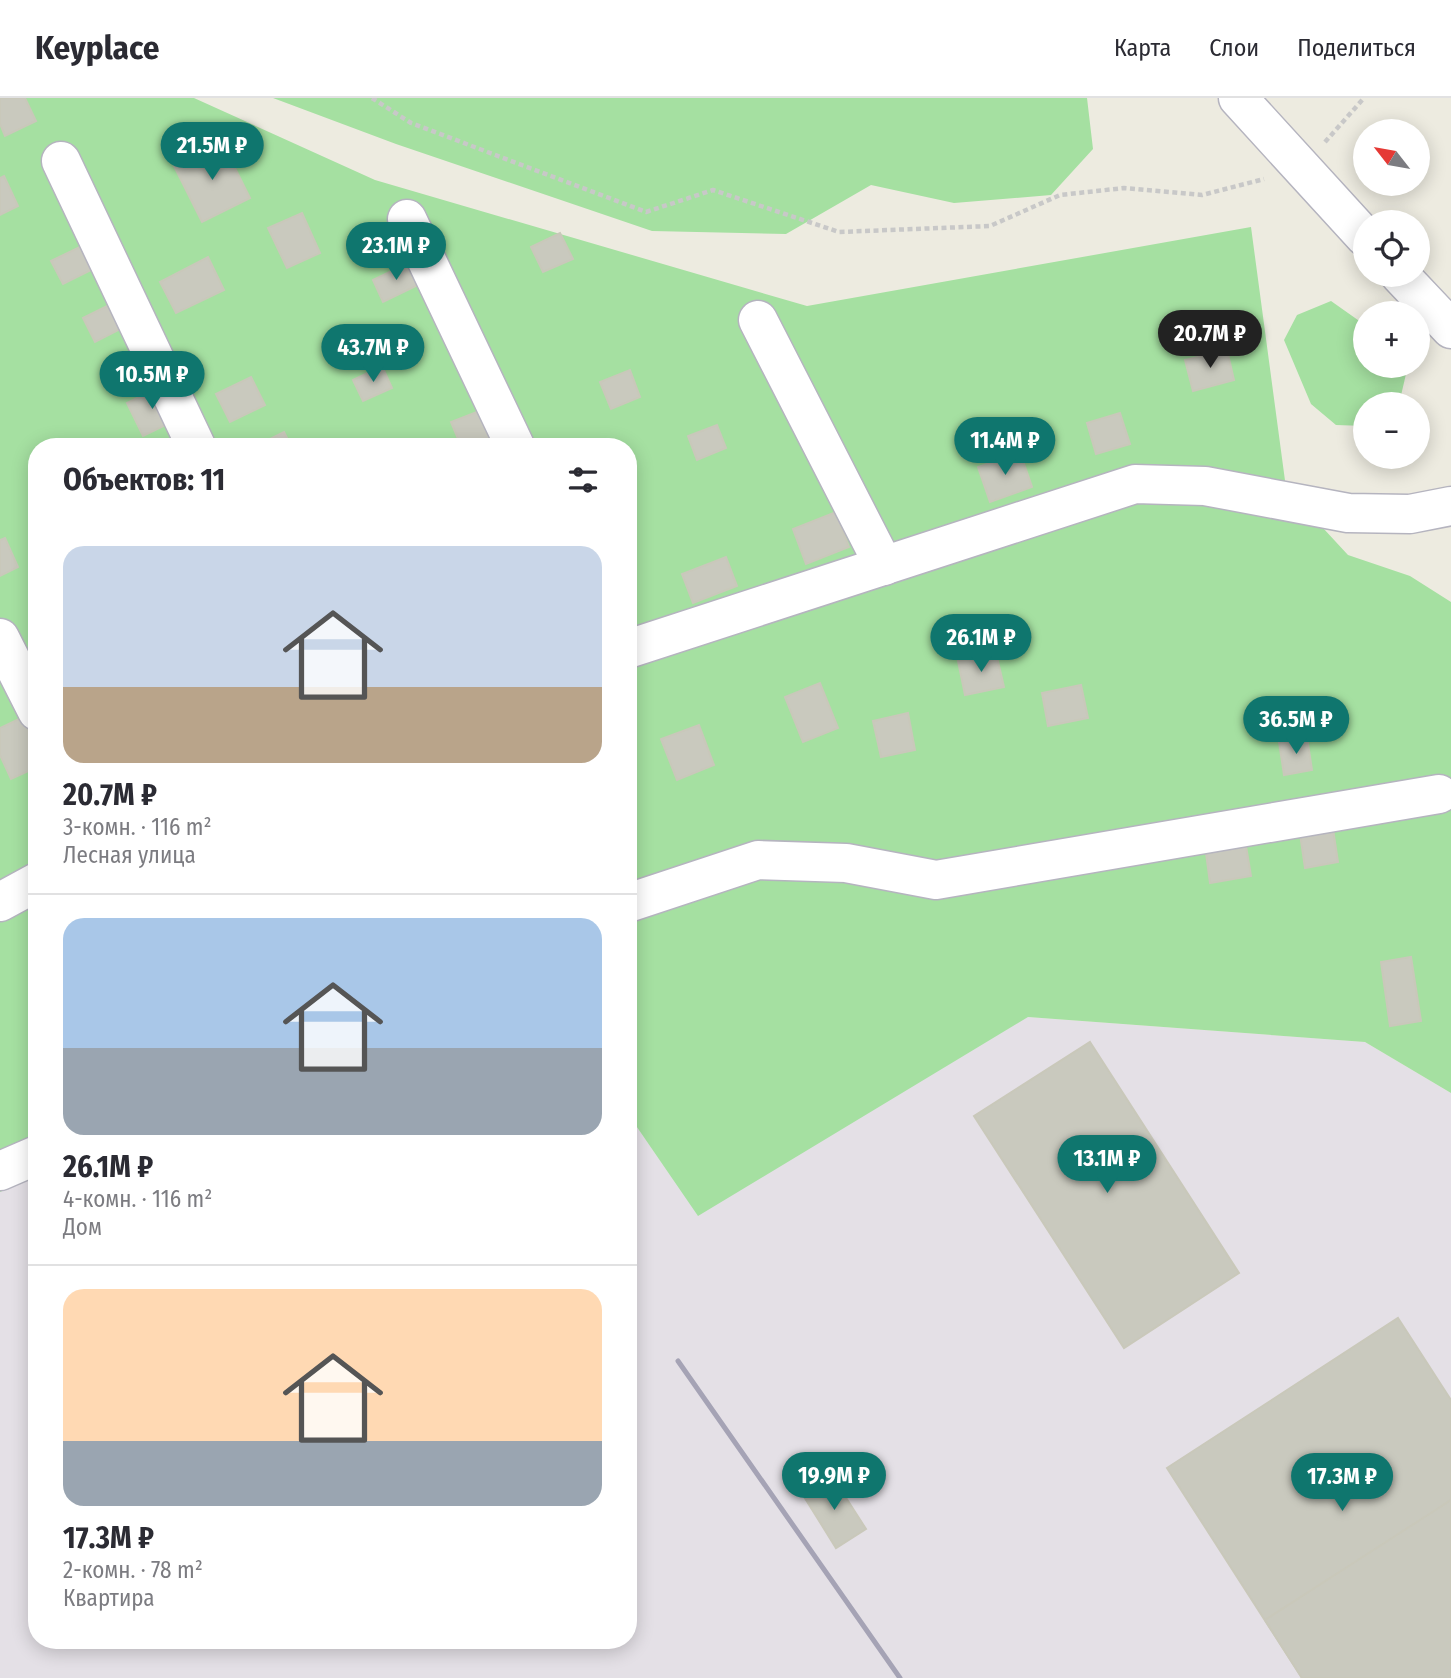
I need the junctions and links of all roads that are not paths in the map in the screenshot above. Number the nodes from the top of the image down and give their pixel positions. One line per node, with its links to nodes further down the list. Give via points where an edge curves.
1 (1237, 98): 4 (street)
2 (61, 161): 8 (street)
3 (407, 219): 9 (street)
4 (1353, 224)
5 (1411, 287): 7 (street)
6 (758, 320): 11 (street)
7 (1451, 329)
8 (192, 438)
9 (511, 438)
10 (1451, 506): 11 (street, via 1410,514 1348,513 1205,486 1135,484)
11 (884, 566): 13 (street)
12 (0, 638): 14 (street)
13 (637, 646)
14 (28, 693)
15 (1439, 794): 17 (street, via 936,880 846,863 758,860)
16 (28, 887): 18 (street)
17 (637, 900)
18 (0, 902)
19 (28, 1159): 20 (street)
20 (0, 1171)

